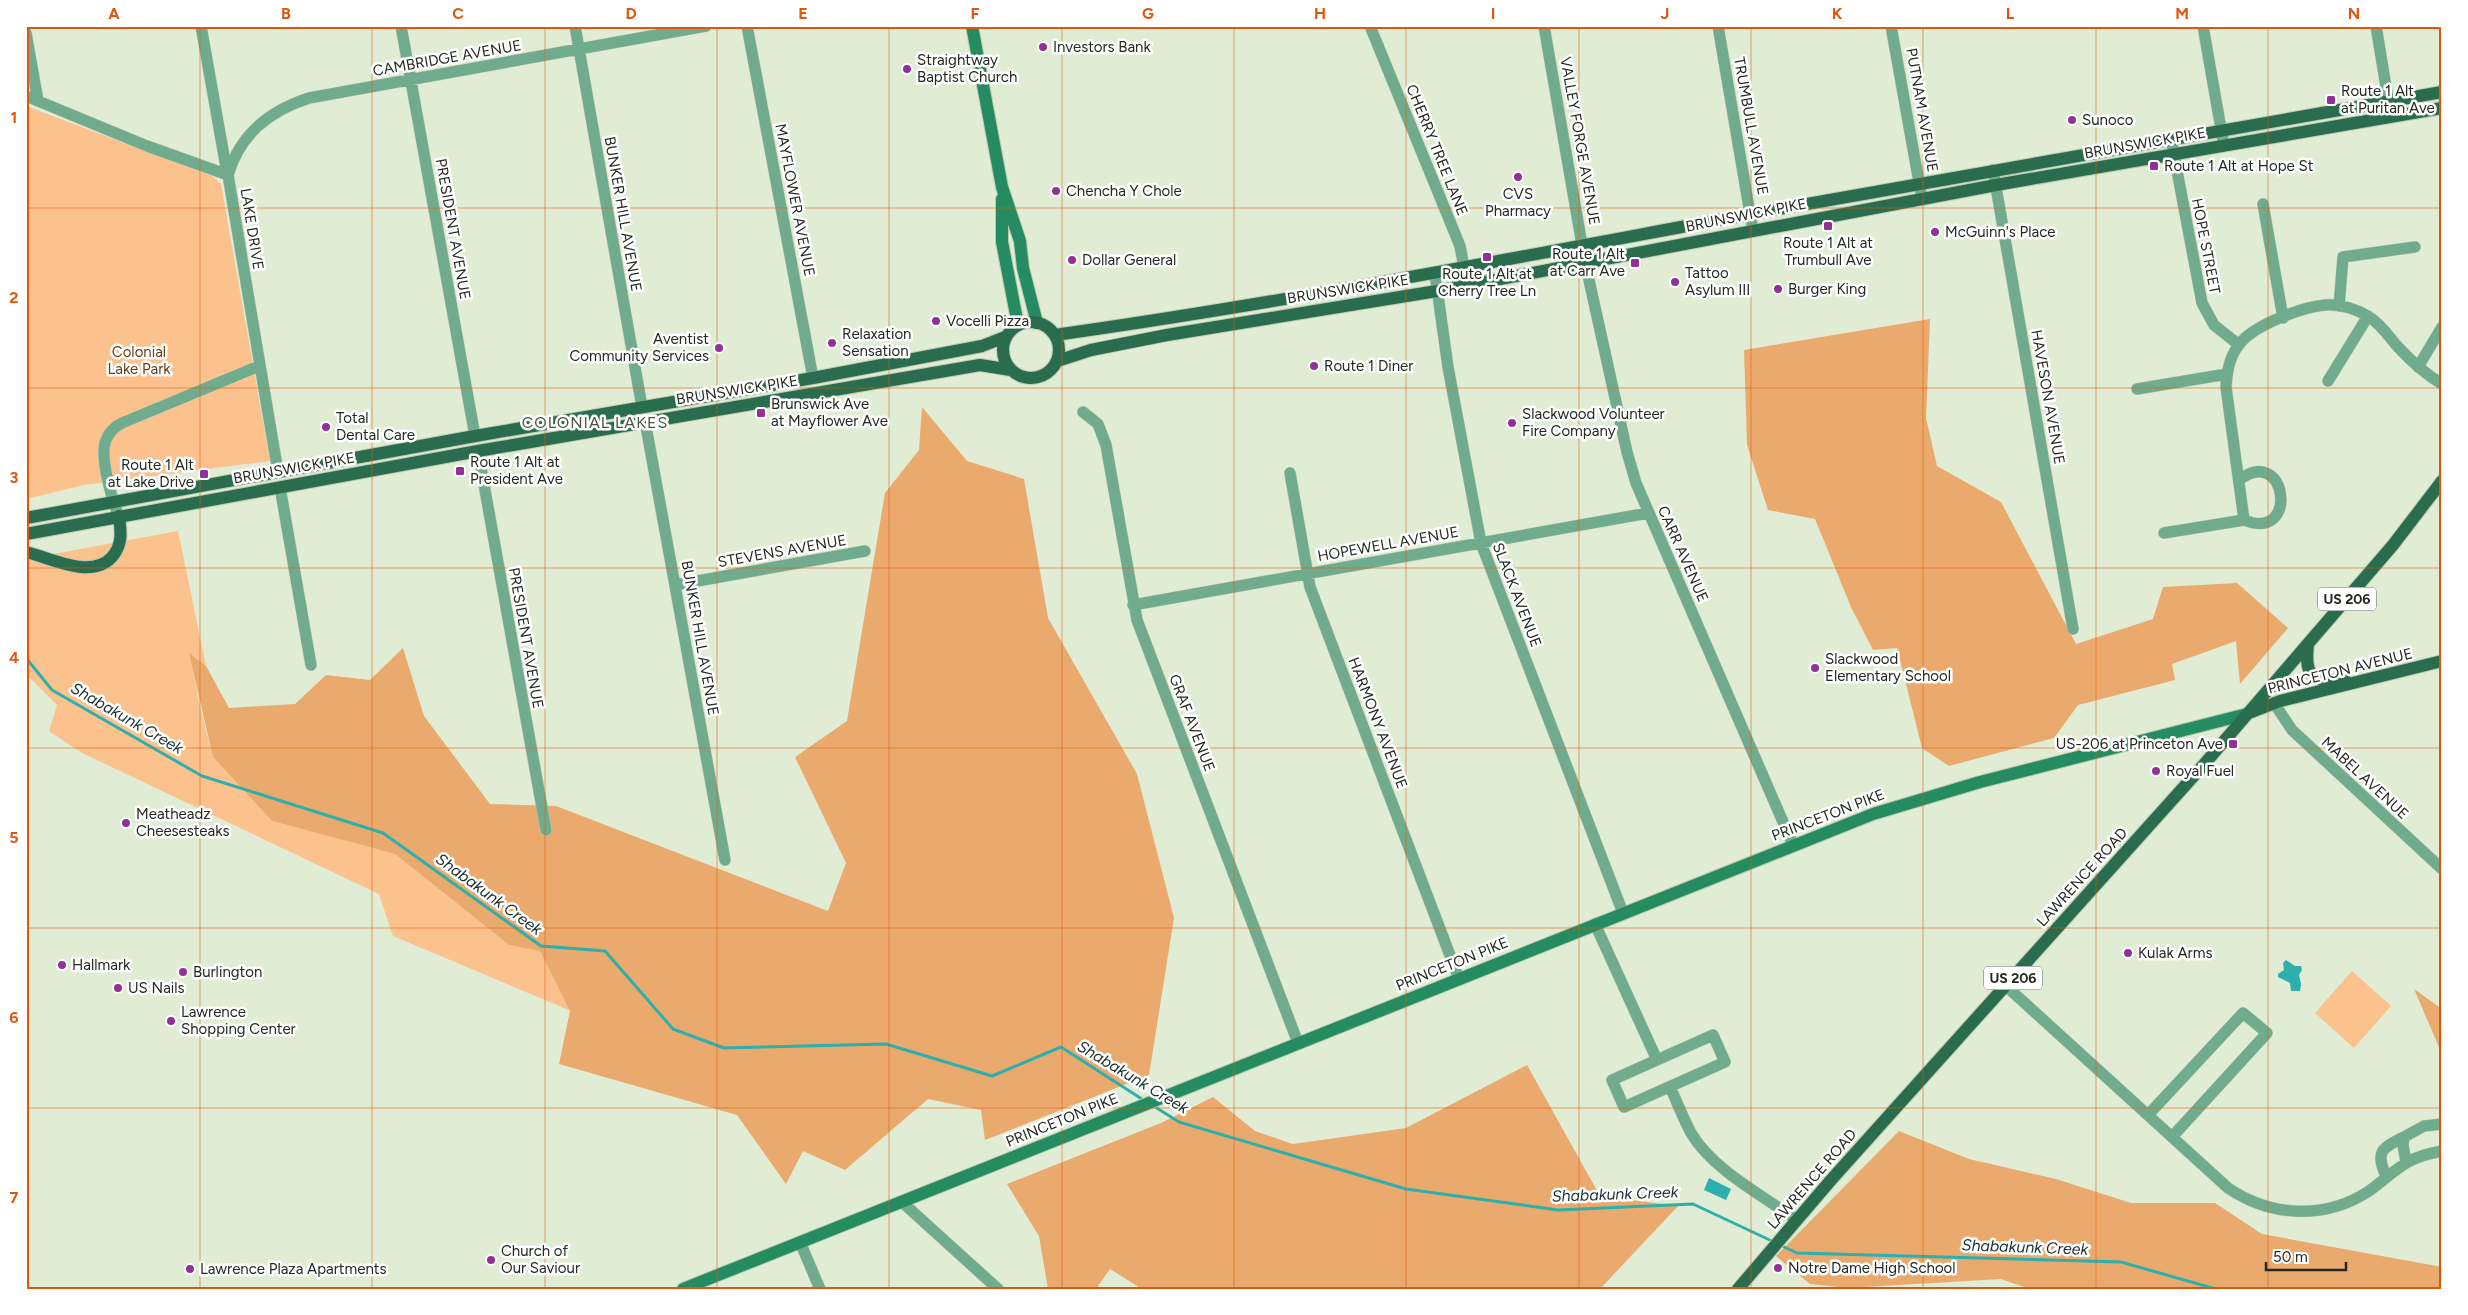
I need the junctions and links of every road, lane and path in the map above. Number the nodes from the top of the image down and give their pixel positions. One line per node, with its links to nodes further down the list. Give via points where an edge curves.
1 (201, 26): 27 (street)
2 (401, 26): 15 (street, PRESIDENT AVENUE)
3 (575, 26): 14 (street, BUNKER HILL AVENUE)
4 (706, 26): 14 (street, CAMBRIDGE AVENUE)
5 (747, 26): 58 (street, MAYFLOWER AVENUE)
6 (972, 26): 30 (main road)
7 (1370, 26): 38 (street, CHERRY TREE LANE, via 1441,196 1460,246)
8 (1544, 26): 35 (street, VALLEY FORGE AVENUE)
9 (1718, 26): 33 (street, TRUMBULL AVENUE)
10 (1891, 26): 28 (street, PUTNAM AVENUE)
11 (2203, 26): 22 (street)
12 (2376, 26): 19 (street)
13 (26, 33): 18 (street)
14 (579, 49): 15 (street, CAMBRIDGE AVENUE); 62 (street, BUNKER HILL AVENUE)
15 (411, 79): 27 (street, CAMBRIDGE AVENUE, via 291,104 274,113 248,135 237,151); 65 (street, PRESIDENT AVENUE)
16 (2442, 92): 19 (main road, BRUNSWICK PIKE)
17 (26, 96): 18 (street, LAKE DRIVE)
18 (38, 100): 27 (street, LAKE DRIVE, via 147,146)
19 (2389, 101): 21 (street); 22 (main road, BRUNSWICK PIKE)
20 (2442, 108): 21 (main road, BRUNSWICK PIKE)
21 (2391, 117): 24 (main road, BRUNSWICK PIKE)
22 (2221, 130): 23 (main road, BRUNSWICK PIKE); 24 (street)
23 (2171, 139): 25 (street, HOPE STREET); 26 (main road, BRUNSWICK PIKE)
24 (2224, 146): 25 (main road, BRUNSWICK PIKE)
25 (2174, 155): 29 (main road, BRUNSWICK PIKE); 52 (street, HOPE STREET, via 2202,303 2214,325)
26 (1993, 170): 28 (main road, BRUNSWICK PIKE); 29 (street, HAVESON AVENUE)
27 (228, 175): 54 (street, LAKE DRIVE)
28 (1920, 183): 31 (street, PUTNAM AVENUE); 33 (main road, BRUNSWICK PIKE)
29 (1996, 185): 31 (main road, BRUNSWICK PIKE); 85 (street, HAVESON AVENUE)
30 (1002, 187): 47 (main road, via 1020,241 1023,268); 48 (main road, via 1002,242)
31 (1922, 199): 34 (main road, BRUNSWICK PIKE)
32 (2263, 204): 45 (street)
33 (1751, 214): 34 (street, TRUMBULL AVENUE); 35 (main road, BRUNSWICK PIKE)
34 (1752, 231): 37 (main road, BRUNSWICK PIKE)
35 (1584, 245): 37 (street, VALLEY FORGE AVENUE); 38 (main road, BRUNSWICK PIKE)
36 (2415, 247): 43 (street, via 2344,257)
37 (1586, 262): 40 (main road, BRUNSWICK PIKE); 73 (street, CARR AVENUE, via 1627,452)
38 (1464, 267): 39 (main road, BRUNSWICK PIKE); 40 (street, CHERRY TREE LANE)
39 (1435, 274): 41 (street, SLACK AVENUE); 42 (main road, BRUNSWICK PIKE)
40 (1459, 287): 41 (main road, BRUNSWICK PIKE)
41 (1437, 291): 46 (main road, BRUNSWICK PIKE); 79 (street, SLACK AVENUE)
42 (1261, 304): 46 (street); 50 (main road, BRUNSWICK PIKE)
43 (2339, 306): 44 (street); 45 (street, via 2312,308)
44 (2368, 316): 55 (street); 59 (street)
45 (2283, 318): 52 (street, via 2260,326)
46 (1263, 319): 53 (main road, BRUNSWICK PIKE, via 1091,350)
47 (1037, 323): 48 (main road, via 1027,322); 50 (main road)
48 (1018, 326): 51 (main road)
49 (2442, 327): 55 (street)
50 (1055, 335): 53 (main road)
51 (1006, 337): 56 (main road, via 1002,351); 58 (main road, BRUNSWICK PIKE, via 982,346)
52 (2239, 345): 57 (street)
53 (1057, 360): 56 (main road, via 1049,372 1037,378 1023,377)
54 (260, 366): 67 (street, LAKE DRIVE); 72 (street, via 114,428 108,434 104,450)
55 (2418, 367): 60 (street)
56 (1011, 370): 64 (main road, BRUNSWICK PIKE, via 980,365)
57 (2227, 374): 61 (street); 69 (street)
58 (813, 378): 62 (main road, BRUNSWICK PIKE)
59 (2328, 381)
60 (2442, 384)
61 (2137, 389)
62 (642, 407): 65 (main road, BRUNSWICK PIKE)
63 (1083, 412): 84 (street, GRAF AVENUE, via 1098,424 1106,444)
64 (645, 421): 66 (main road, BRUNSWICK PIKE); 83 (street, BUNKER HILL AVENUE)
65 (475, 436): 67 (main road, BRUNSWICK PIKE)
66 (478, 451): 71 (main road, BRUNSWICK PIKE); 92 (street, PRESIDENT AVENUE)
67 (278, 472): 72 (main road, BRUNSWICK PIKE)
68 (1290, 473): 82 (street, HARMONY AVENUE)
69 (2239, 480): 76 (street); 76 (street, via 2252,473 2268,475 2282,493 2280,509 2275,516 2259,523)
70 (2442, 480): 86 (main road, LAWRENCE ROAD / US 206, via 2393,545)
71 (280, 487): 74 (main road, BRUNSWICK PIKE); 88 (street)
72 (113, 502): 74 (street); 75 (main road, BRUNSWICK PIKE)
73 (1648, 513): 79 (street, HOPEWELL AVENUE); 93 (street, CARR AVENUE)
74 (118, 516): 77 (main road, BRUNSWICK PIKE); 81 (main road, via 122,533 120,544 109,560 100,565 80,567)
75 (26, 518)
76 (2244, 520): 78 (street)
77 (26, 534)
78 (2164, 534)
79 (1481, 543): 82 (street, HOPEWELL AVENUE); 96 (street, SLACK AVENUE)
80 (865, 551): 83 (street, STEVENS AVENUE)
81 (26, 552)
82 (1307, 574): 84 (street, HOPEWELL AVENUE); 98 (street, HARMONY AVENUE)
83 (675, 585): 94 (street, BUNKER HILL AVENUE)
84 (1133, 605): 100 (street, GRAF AVENUE)
85 (2073, 629)
86 (2308, 644): 89 (main road, via 2306,664 2315,677); 91 (main road, LAWRENCE ROAD / US 206)
87 (2442, 661): 89 (main road, PRINCETON AVENUE / US 206)
88 (311, 665)
89 (2364, 681): 90 (main road, PRINCETON AVENUE / US 206)
90 (2274, 703): 91 (main road, PRINCETON AVENUE / US 206); 95 (street, MABEL AVENUE, via 2292,730)
91 (2247, 714): 93 (main road, PRINCETON PIKE, via 1926,796); 99 (main road, LAWRENCE ROAD / US 206)
92 (546, 830)
93 (1793, 845): 96 (main road, PRINCETON PIKE)
94 (725, 860)
95 (2442, 869)
96 (1623, 913): 97 (main road, PRINCETON PIKE)
97 (1595, 924): 98 (main road, PRINCETON PIKE); 101 (street)
98 (1459, 978): 100 (main road, PRINCETON PIKE)
99 (2006, 986): 103 (street); 111 (main road, LAWRENCE ROAD / US 206)
100 (1298, 1043): 110 (main road, PRINCETON PIKE)
101 (1657, 1060): 102 (street, via 1612,1080 1624,1108); 102 (street, via 1712,1035 1717,1044 1725,1062)
102 (1670, 1087): 111 (street, via 1691,1133 1705,1152)
103 (2148, 1115): 105 (street); 105 (street, via 2243,1013 2267,1033)
104 (2442, 1124): 106 (street, via 2424,1126)
105 (2172, 1137): 109 (street, via 2234,1192 2250,1202 2286,1212 2336,1207 2369,1190)
106 (2404, 1137): 108 (street); 109 (street, via 2385,1147 2380,1155)
107 (2442, 1151): 108 (street)
108 (2406, 1162): 109 (street)
109 (2386, 1176)
110 (902, 1202): 112 (main road, PRINCETON PIKE); 115 (street)
111 (1797, 1220): 116 (main road, LAWRENCE ROAD / US 206)
112 (800, 1242): 113 (main road, PRINCETON PIKE); 114 (street)
113 (683, 1289)
114 (820, 1289)
115 (998, 1289)
116 (1738, 1289)

